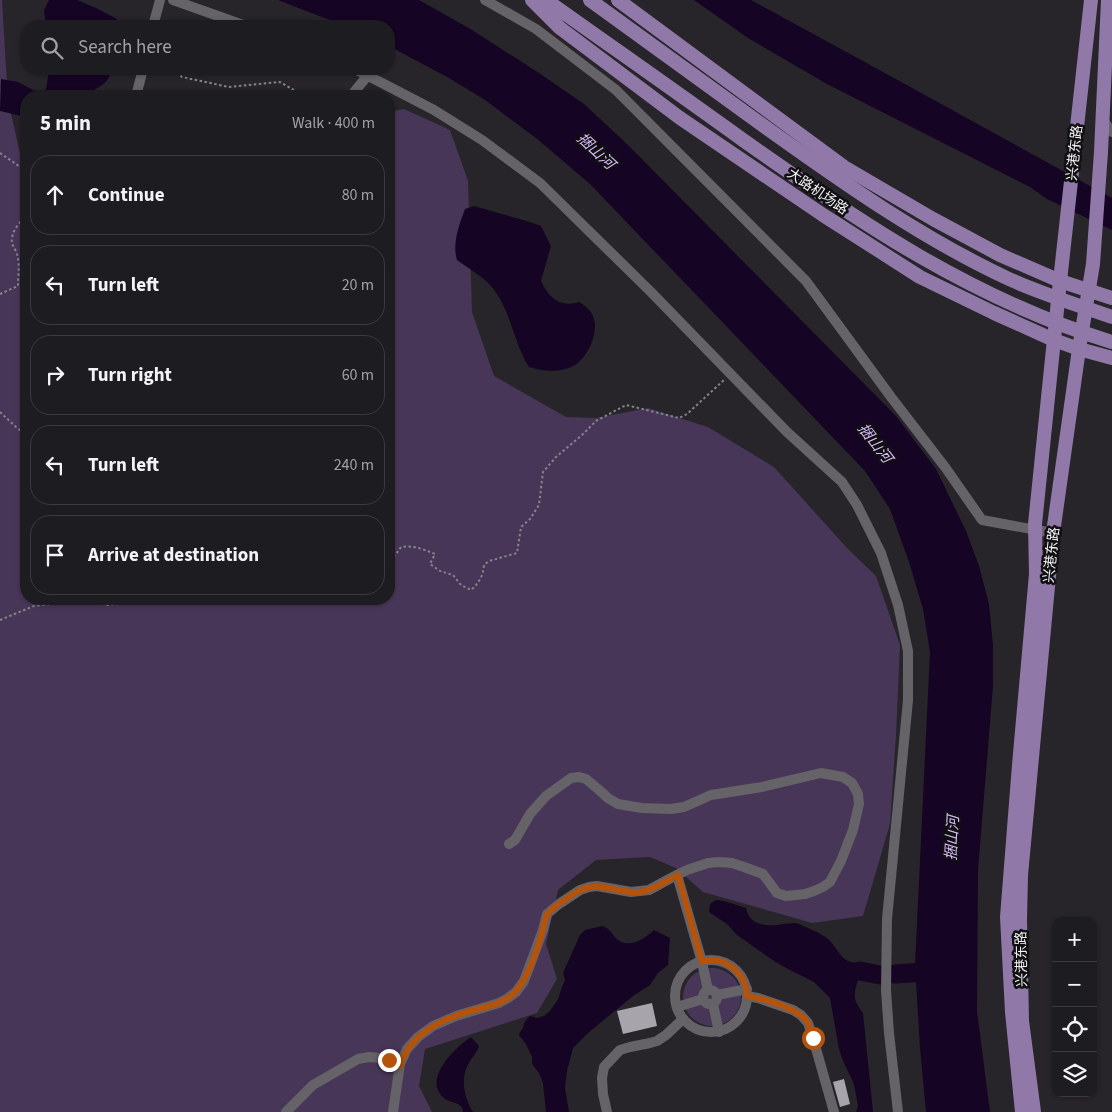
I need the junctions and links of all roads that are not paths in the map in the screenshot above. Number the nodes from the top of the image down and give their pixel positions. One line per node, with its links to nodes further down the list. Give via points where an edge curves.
1 (160, 0): 10 (street)
2 (174, 0): 11 (street)
3 (485, 0): 26 (street, via 536,29 616,90 806,281 982,520)
4 (532, 0): 22 (main road, via 560,28 680,118 823,215 920,277)
5 (546, 0): 23 (main road, 大路机场路, via 824,196 914,253 999,299)
6 (590, 0): 21 (main road, 大路机场路, via 844,183 908,224 966,258 1017,282)
7 (618, 0): 18 (main road, via 844,167 1000,255)
8 (1091, 0): 18 (main road, 兴港东路)
9 (1108, 0): 16 (main road, 兴港东路)
10 (155, 20)
11 (229, 20)
12 (141, 75): 14 (street)
13 (368, 75): 15 (street); 41 (street, via 482,140 540,183 787,432 842,482 857,505 881,554 898,605 908,651 908,700 887,919 886,990)
14 (138, 90)
15 (356, 90)
16 (1102, 119): 17 (street); 19 (main road, 兴港东路, via 1093,264)
17 (1112, 132)
18 (1060, 281): 19 (main road); 22 (main road, 兴港东路)
19 (1088, 291): 20 (main road); 24 (main road, 兴港东路)
20 (1112, 298)
21 (1112, 317)
22 (1054, 340): 24 (main road); 26 (main road, 兴港东路)
23 (1112, 342)
24 (1079, 349): 25 (main road); 27 (main road, 兴港东路)
25 (1112, 358)
26 (1035, 530): 27 (street); 42 (main road, 兴港东路, via 1036,574 1007,917)
27 (1053, 533): 43 (main road, 兴港东路, via 1021,875 1022,1021)
28 (508, 844): 29 (street, via 515,840 530,814 546,796 570,778 579,776 618,804 642,808 684,807 711,795 821,773 844,777 858,794 853,830 842,860 830,882 814,892 786,896 777,893 763,874 732,863 708,863)
29 (678, 875): 30 (street); 36 (street, via 650,890 639,892 589,887 559,904 547,914 530,966 516,992 499,1003 433,1026 407,1049)
30 (702, 962): 31 (street, via 718,960 729,964 745,982); 32 (street); 33 (street, via 685,971 679,981 675,992)
31 (747, 992): 32 (street); 35 (street, via 747,1005 742,1016 734,1025); 40 (street, via 793,1010 808,1023)
32 (710, 997): 33 (street); 35 (street)
33 (677, 1007): 34 (street)
34 (683, 1019): 35 (street, via 698,1031); 39 (street, via 657,1041 620,1050 604,1067 602,1094)
35 (719, 1032)
36 (400, 1066): 37 (street, via 380,1058 358,1059 313,1085); 38 (street)
37 (286, 1112)
38 (393, 1112)
39 (607, 1112)
40 (834, 1112)
41 (898, 1112)
42 (1022, 1112)
43 (1034, 1112)

